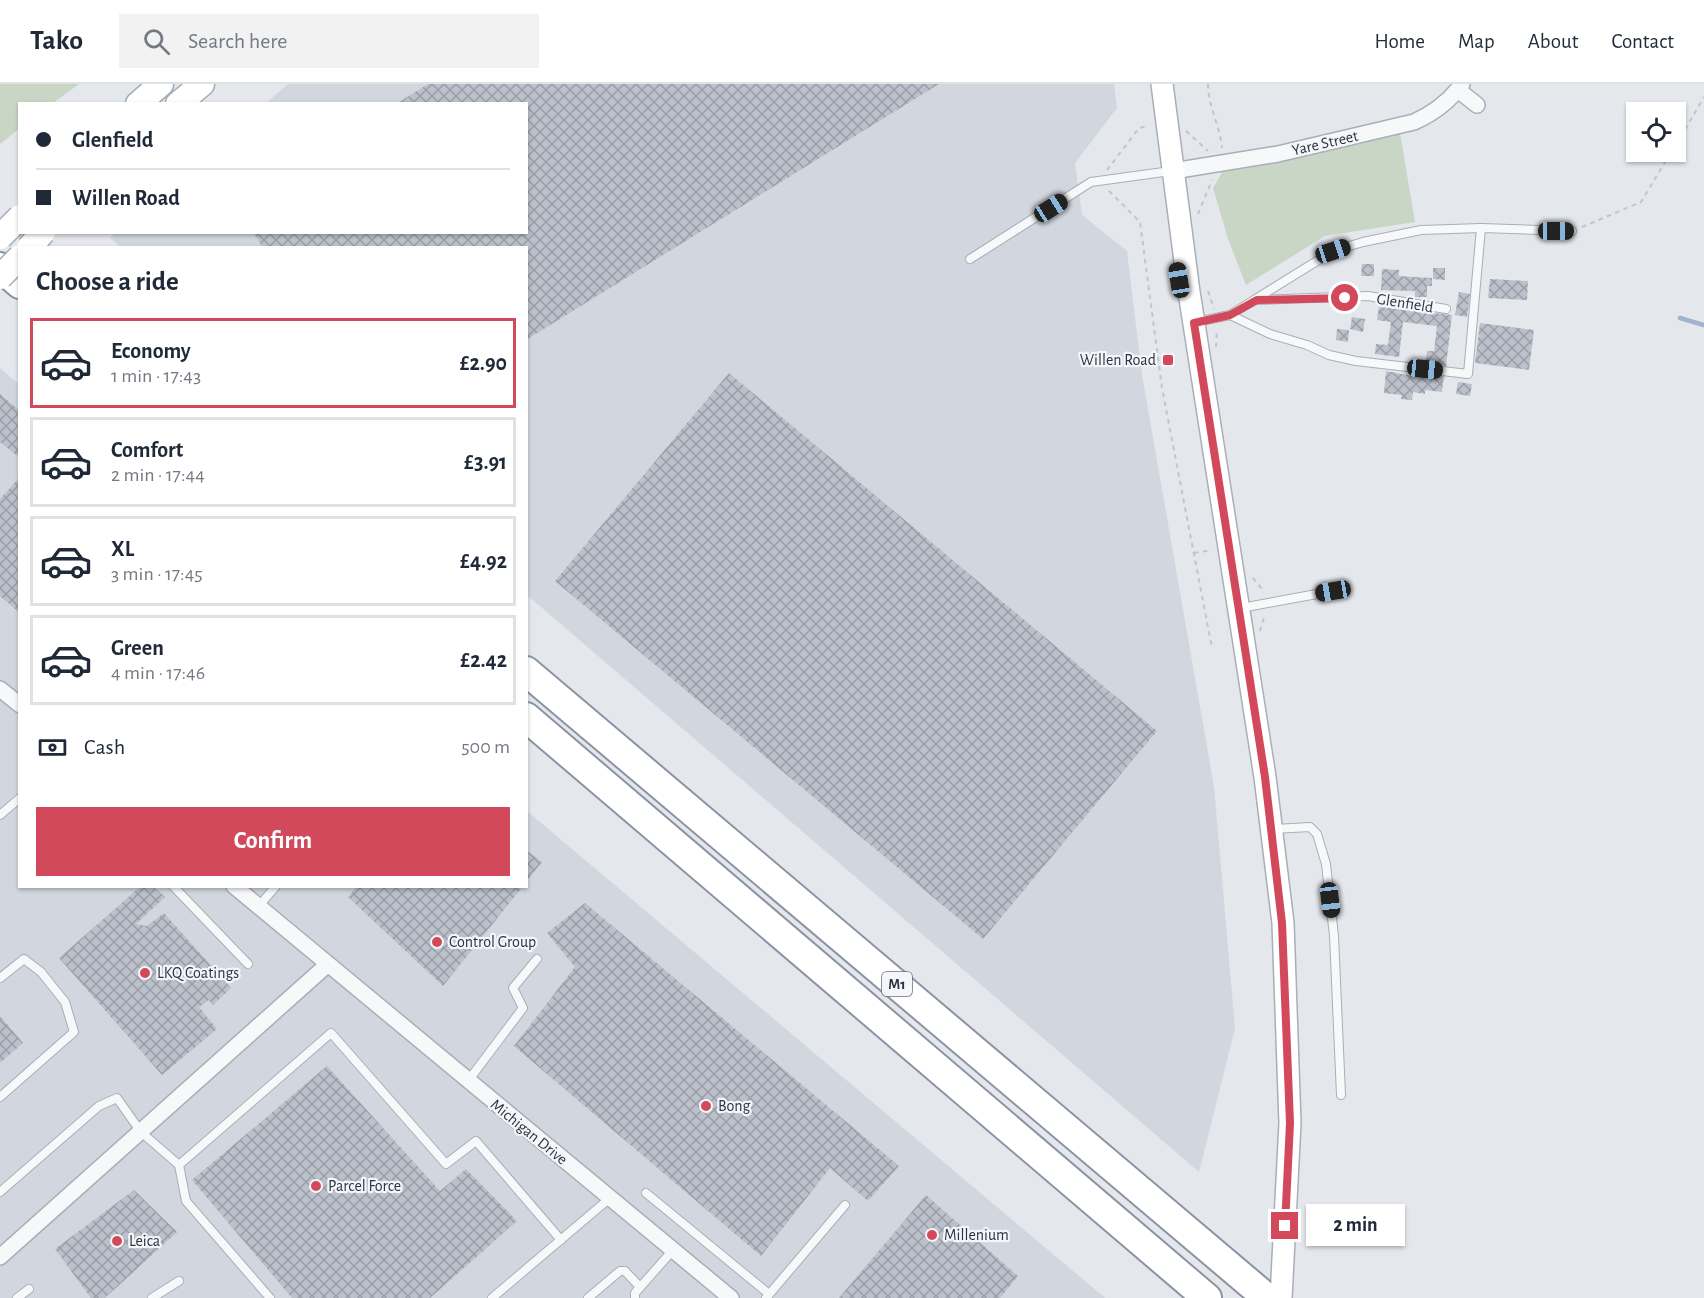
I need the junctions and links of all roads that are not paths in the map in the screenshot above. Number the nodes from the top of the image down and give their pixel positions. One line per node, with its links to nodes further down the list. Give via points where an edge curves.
1 (161, 84): 6 (main road)
2 (202, 84): 7 (main road)
3 (1151, 84): 9 (street)
4 (1161, 84): 9 (street)
5 (1460, 87): 8 (street); 9 (street, Yare Street, via 1434,113 1414,122 1278,154)
6 (140, 102)
7 (180, 102)
8 (1477, 105)
9 (1168, 171): 19 (lane, via 1091,182); 26 (street); 28 (street)
10 (18, 219): 15 (main road, bridge)
11 (0, 222): 16 (highway)
12 (1481, 228): 13 (lane); 23 (lane, via 1421,230 1333,251); 25 (lane, via 1468,374 1329,355)
13 (1572, 231)
14 (42, 234): 17 (main road, bridge)
15 (0, 237)
16 (27, 246)
17 (31, 246)
18 (18, 259): 21 (main road, bridge)
19 (970, 259)
20 (0, 267): 22 (highway)
21 (0, 276)
22 (18, 282)
23 (1257, 300): 24 (lane, Glenfield, via 1368,297); 25 (lane)
24 (1446, 309)
25 (1230, 315): 26 (lane)
26 (1194, 323): 28 (street)
27 (1333, 591): 28 (lane)
28 (1235, 609): 35 (street); 40 (street, via 1264,833)
29 (528, 673): 69 (highway, M1)
30 (0, 688): 31 (street)
31 (18, 703)
32 (528, 719): 68 (highway, M1)
33 (18, 800): 34 (lane)
34 (0, 815)
35 (1273, 830): 40 (street); 46 (lane, via 1310,827 1317,834 1326,864 1334,936)
36 (175, 888): 42 (lane)
37 (236, 888): 39 (street, Michigan Drive)
38 (274, 888): 39 (lane)
39 (258, 907): 43 (street, Michigan Drive)
40 (1282, 923): 70 (street, via 1290,1123)
41 (537, 958): 45 (lane, via 513,988 523,1008)
42 (248, 964)
43 (327, 965): 45 (street, Michigan Drive); 48 (street)
44 (0, 978): 47 (lane, via 24,960 33,966 65,1002 74,1032)
45 (468, 1081): 52 (street, Michigan Drive)
46 (1341, 1095)
47 (0, 1097)
48 (141, 1132): 49 (lane); 50 (lane, via 117,1098 99,1106); 56 (street)
49 (179, 1165): 54 (lane, via 331,1033 446,1164 476,1141); 63 (lane, via 186,1201)
50 (0, 1192)
51 (646, 1193): 60 (lane)
52 (610, 1198): 54 (lane); 55 (street, Michigan Drive)
53 (845, 1205): 60 (lane)
54 (561, 1240): 64 (lane)
55 (672, 1250): 58 (lane); 67 (street, Michigan Drive)
56 (0, 1257)
57 (179, 1281): 62 (lane)
58 (640, 1287): 65 (lane, via 625,1271 620,1271); 66 (lane)
59 (28, 1289): 61 (lane)
60 (768, 1296)
61 (17, 1298)
62 (152, 1298)
63 (270, 1298)
64 (492, 1298)
65 (588, 1298)
66 (635, 1298)
67 (731, 1298)
68 (1207, 1298)
69 (1267, 1298)
70 (1281, 1298)

